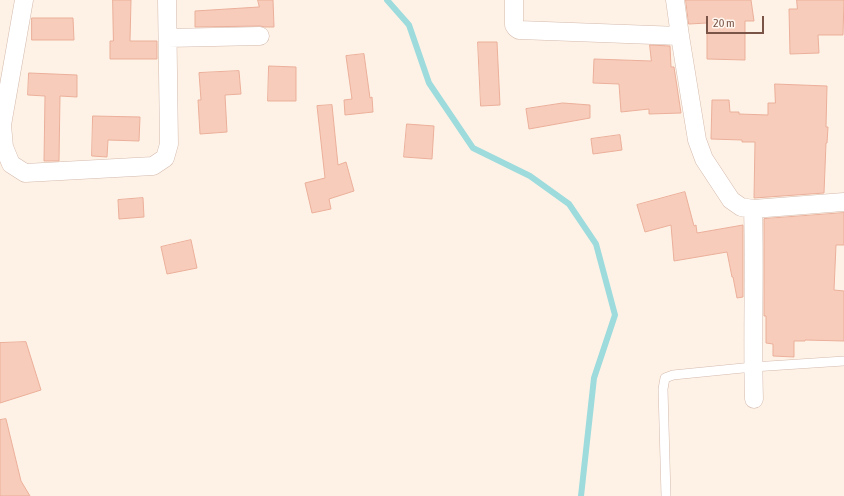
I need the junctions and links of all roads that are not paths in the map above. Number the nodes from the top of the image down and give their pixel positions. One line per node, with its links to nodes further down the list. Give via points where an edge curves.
1 (24, 0): 7 (street, via 2,126 4,147 11,164 25,173 153,166 165,158 169,144)
2 (167, 0): 7 (street)
3 (514, 0): 6 (street, via 514,25 519,30)
4 (675, 0): 6 (street)
5 (260, 36): 7 (street)
6 (680, 36): 9 (street, via 697,140 704,159 731,200 741,207)
7 (168, 38)
8 (844, 202): 9 (street)
9 (753, 209): 11 (street)
10 (844, 361): 11 (lane)
11 (753, 367): 12 (street); 13 (lane, via 665,378 663,389)
12 (754, 399)
13 (666, 496)

